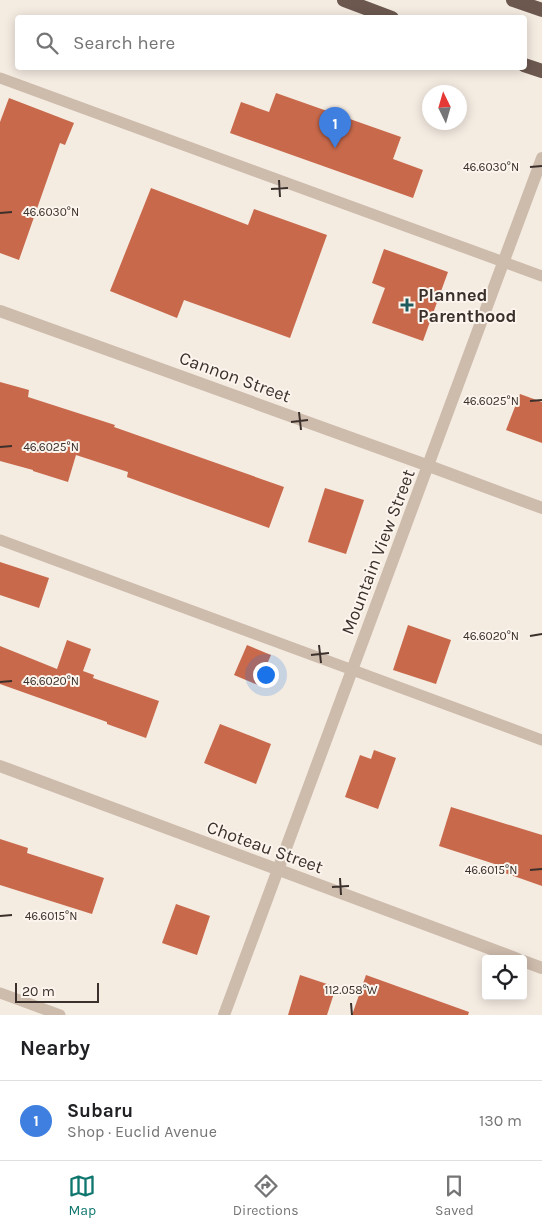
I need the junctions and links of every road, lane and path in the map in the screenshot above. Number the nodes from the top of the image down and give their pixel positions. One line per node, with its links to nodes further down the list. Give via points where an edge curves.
1 (344, 0): 4 (highway)
2 (514, 0): 3 (highway)
3 (542, 10)
4 (384, 15)
5 (527, 66): 6 (highway)
6 (542, 71)
7 (0, 78): 9 (lane)
8 (542, 158): 9 (street, Mountain View Street)
9 (504, 262): 10 (lane); 12 (street, Mountain View Street)
10 (542, 276)
11 (0, 311): 12 (street, Cannon Street)
12 (429, 466): 13 (street, Cannon Street); 15 (street, Mountain View Street)
13 (542, 508)
14 (0, 540): 15 (lane)
15 (352, 670): 16 (lane); 18 (street, Mountain View Street)
16 (542, 740)
17 (0, 766): 18 (street, Choteau Street)
18 (277, 870): 19 (street, Choteau Street); 24 (street, Mountain View Street)
19 (507, 955)
20 (527, 962): 21 (street)
21 (542, 968)
22 (0, 993): 23 (lane)
23 (60, 1015)
24 (224, 1015)

